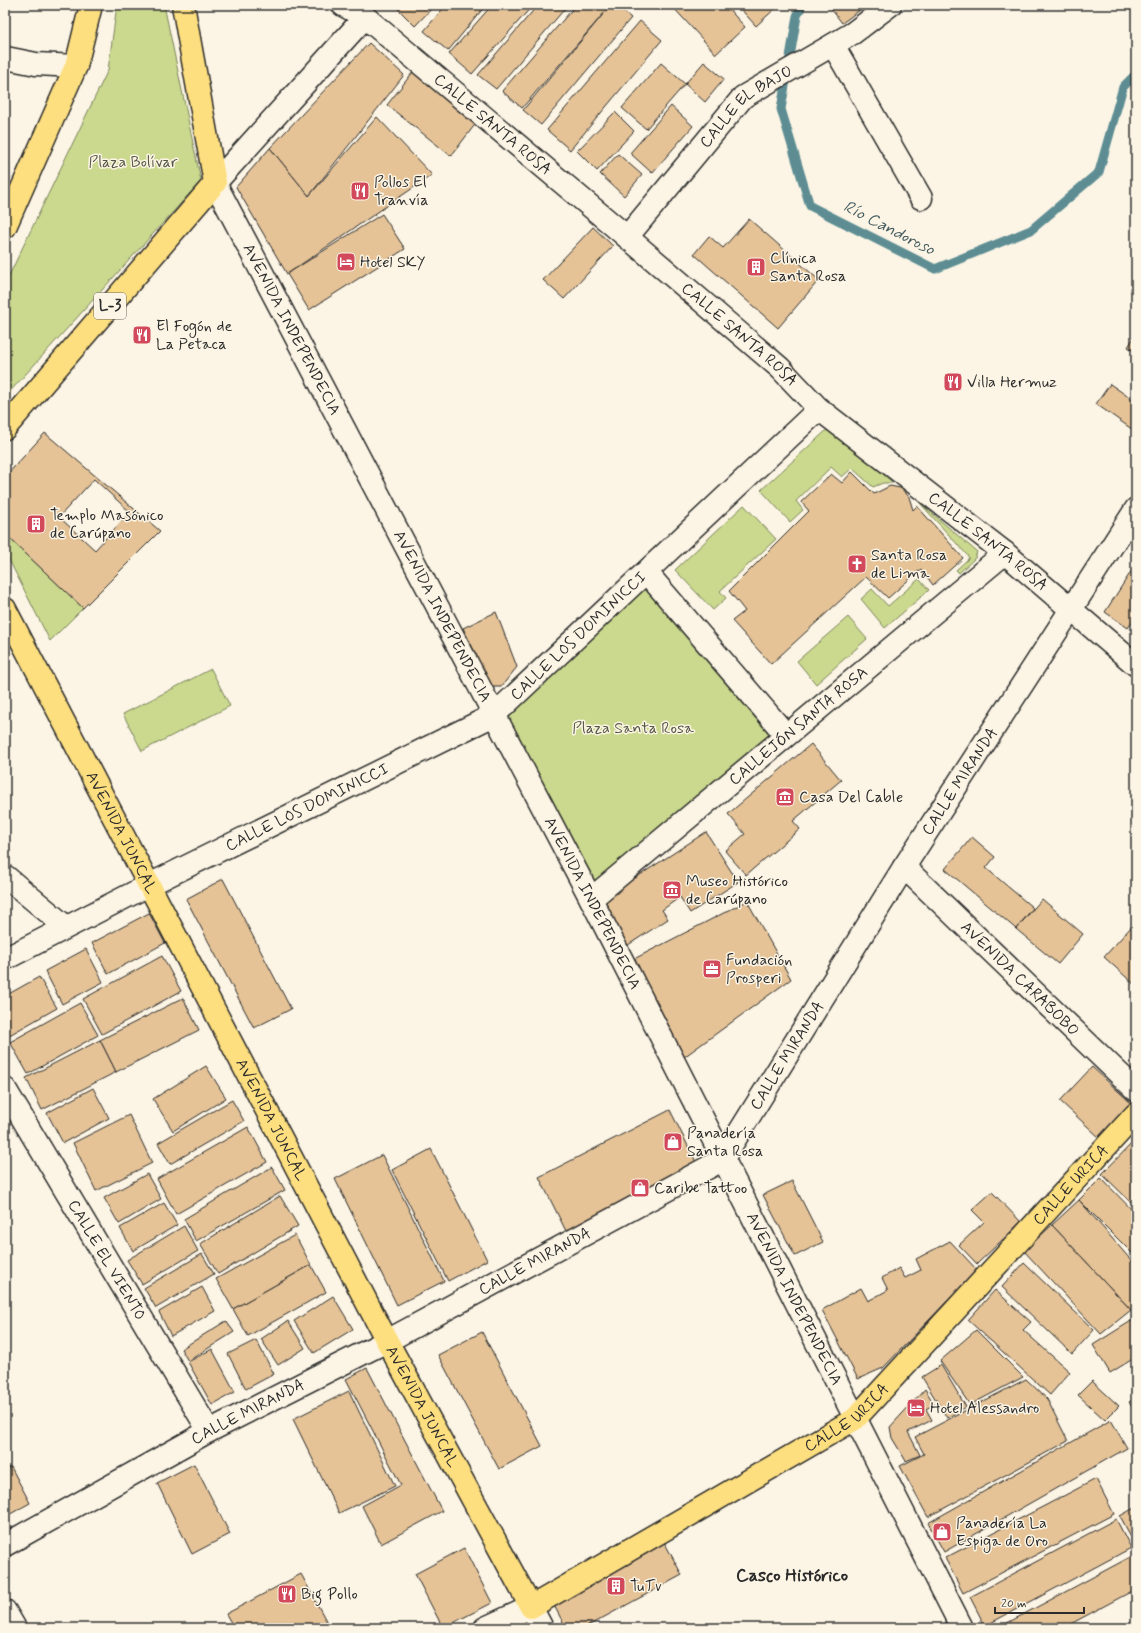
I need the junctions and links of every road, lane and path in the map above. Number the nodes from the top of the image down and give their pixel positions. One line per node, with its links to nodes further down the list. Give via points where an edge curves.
1 (91, 5): 8 (main road)
2 (182, 5): 9 (main road)
3 (343, 5): 5 (street, CALLE SANTA ROSA)
4 (890, 5): 6 (street, CALLE EL BAJO)
5 (365, 17): 9 (street); 12 (street, CALLE SANTA ROSA)
6 (834, 44): 10 (street); 12 (street, CALLE EL BAJO, via 743,97)
7 (6, 58): 8 (street, via 36,64)
8 (76, 66): 11 (main road)
9 (215, 183): 14 (main road, L-3); 21 (street, AVENIDA INDEPENDECIA)
10 (921, 198)
11 (5, 227)
12 (627, 237): 13 (street, CALLE SANTA ROSA, via 780,368)
13 (819, 409): 16 (street, CALLE SANTA ROSA); 17 (street, CALLE LOS DOMINICCI)
14 (5, 428)
15 (1136, 509): 18 (street, CALLE MIRANDA)
16 (1005, 553): 18 (street, CALLE SANTA ROSA); 22 (street, CALLEJÓN SANTA ROSA)
17 (647, 573): 21 (street, CALLE LOS DOMINICCI); 22 (street)
18 (1070, 610): 20 (street, CALLE SANTA ROSA); 23 (street, CALLE MIRANDA)
19 (8, 622): 25 (main road, AVENIDA JUNCAL)
20 (1136, 665)
21 (494, 715): 25 (street, CALLE LOS DOMINICCI); 26 (street, AVENIDA INDEPENDECIA)
22 (786, 735): 26 (street, CALLEJÓN SANTA ROSA)
23 (904, 867): 30 (street, AVENIDA CARABOBO); 32 (street, CALLE MIRANDA)
24 (5, 876): 27 (street)
25 (149, 885): 27 (street, CALLE LOS DOMINICCI); 33 (main road, AVENIDA JUNCAL)
26 (591, 899): 32 (street, AVENIDA INDEPENDECIA)
27 (66, 927): 28 (street, CALLE LOS DOMINICCI)
28 (5, 959)
29 (5, 1089): 35 (street, CALLE EL VIENTO)
30 (1136, 1090)
31 (1136, 1114): 34 (main road, CALLE URICA)
32 (722, 1160): 33 (street, CALLE MIRANDA); 34 (street, AVENIDA INDEPENDECIA)
33 (387, 1341): 35 (street, CALLE MIRANDA); 37 (main road, AVENIDA JUNCAL)
34 (854, 1419): 37 (main road, CALLE URICA); 42 (street, AVENIDA INDEPENDECIA)
35 (208, 1431): 36 (street, CALLE MIRANDA)
36 (5, 1545)
37 (531, 1607): 40 (street, CALLE URICA); 41 (street, AVENIDA JUNCAL)
38 (5, 1611): 39 (street)
39 (15, 1628)
40 (485, 1628)
41 (542, 1628)
42 (962, 1628)

